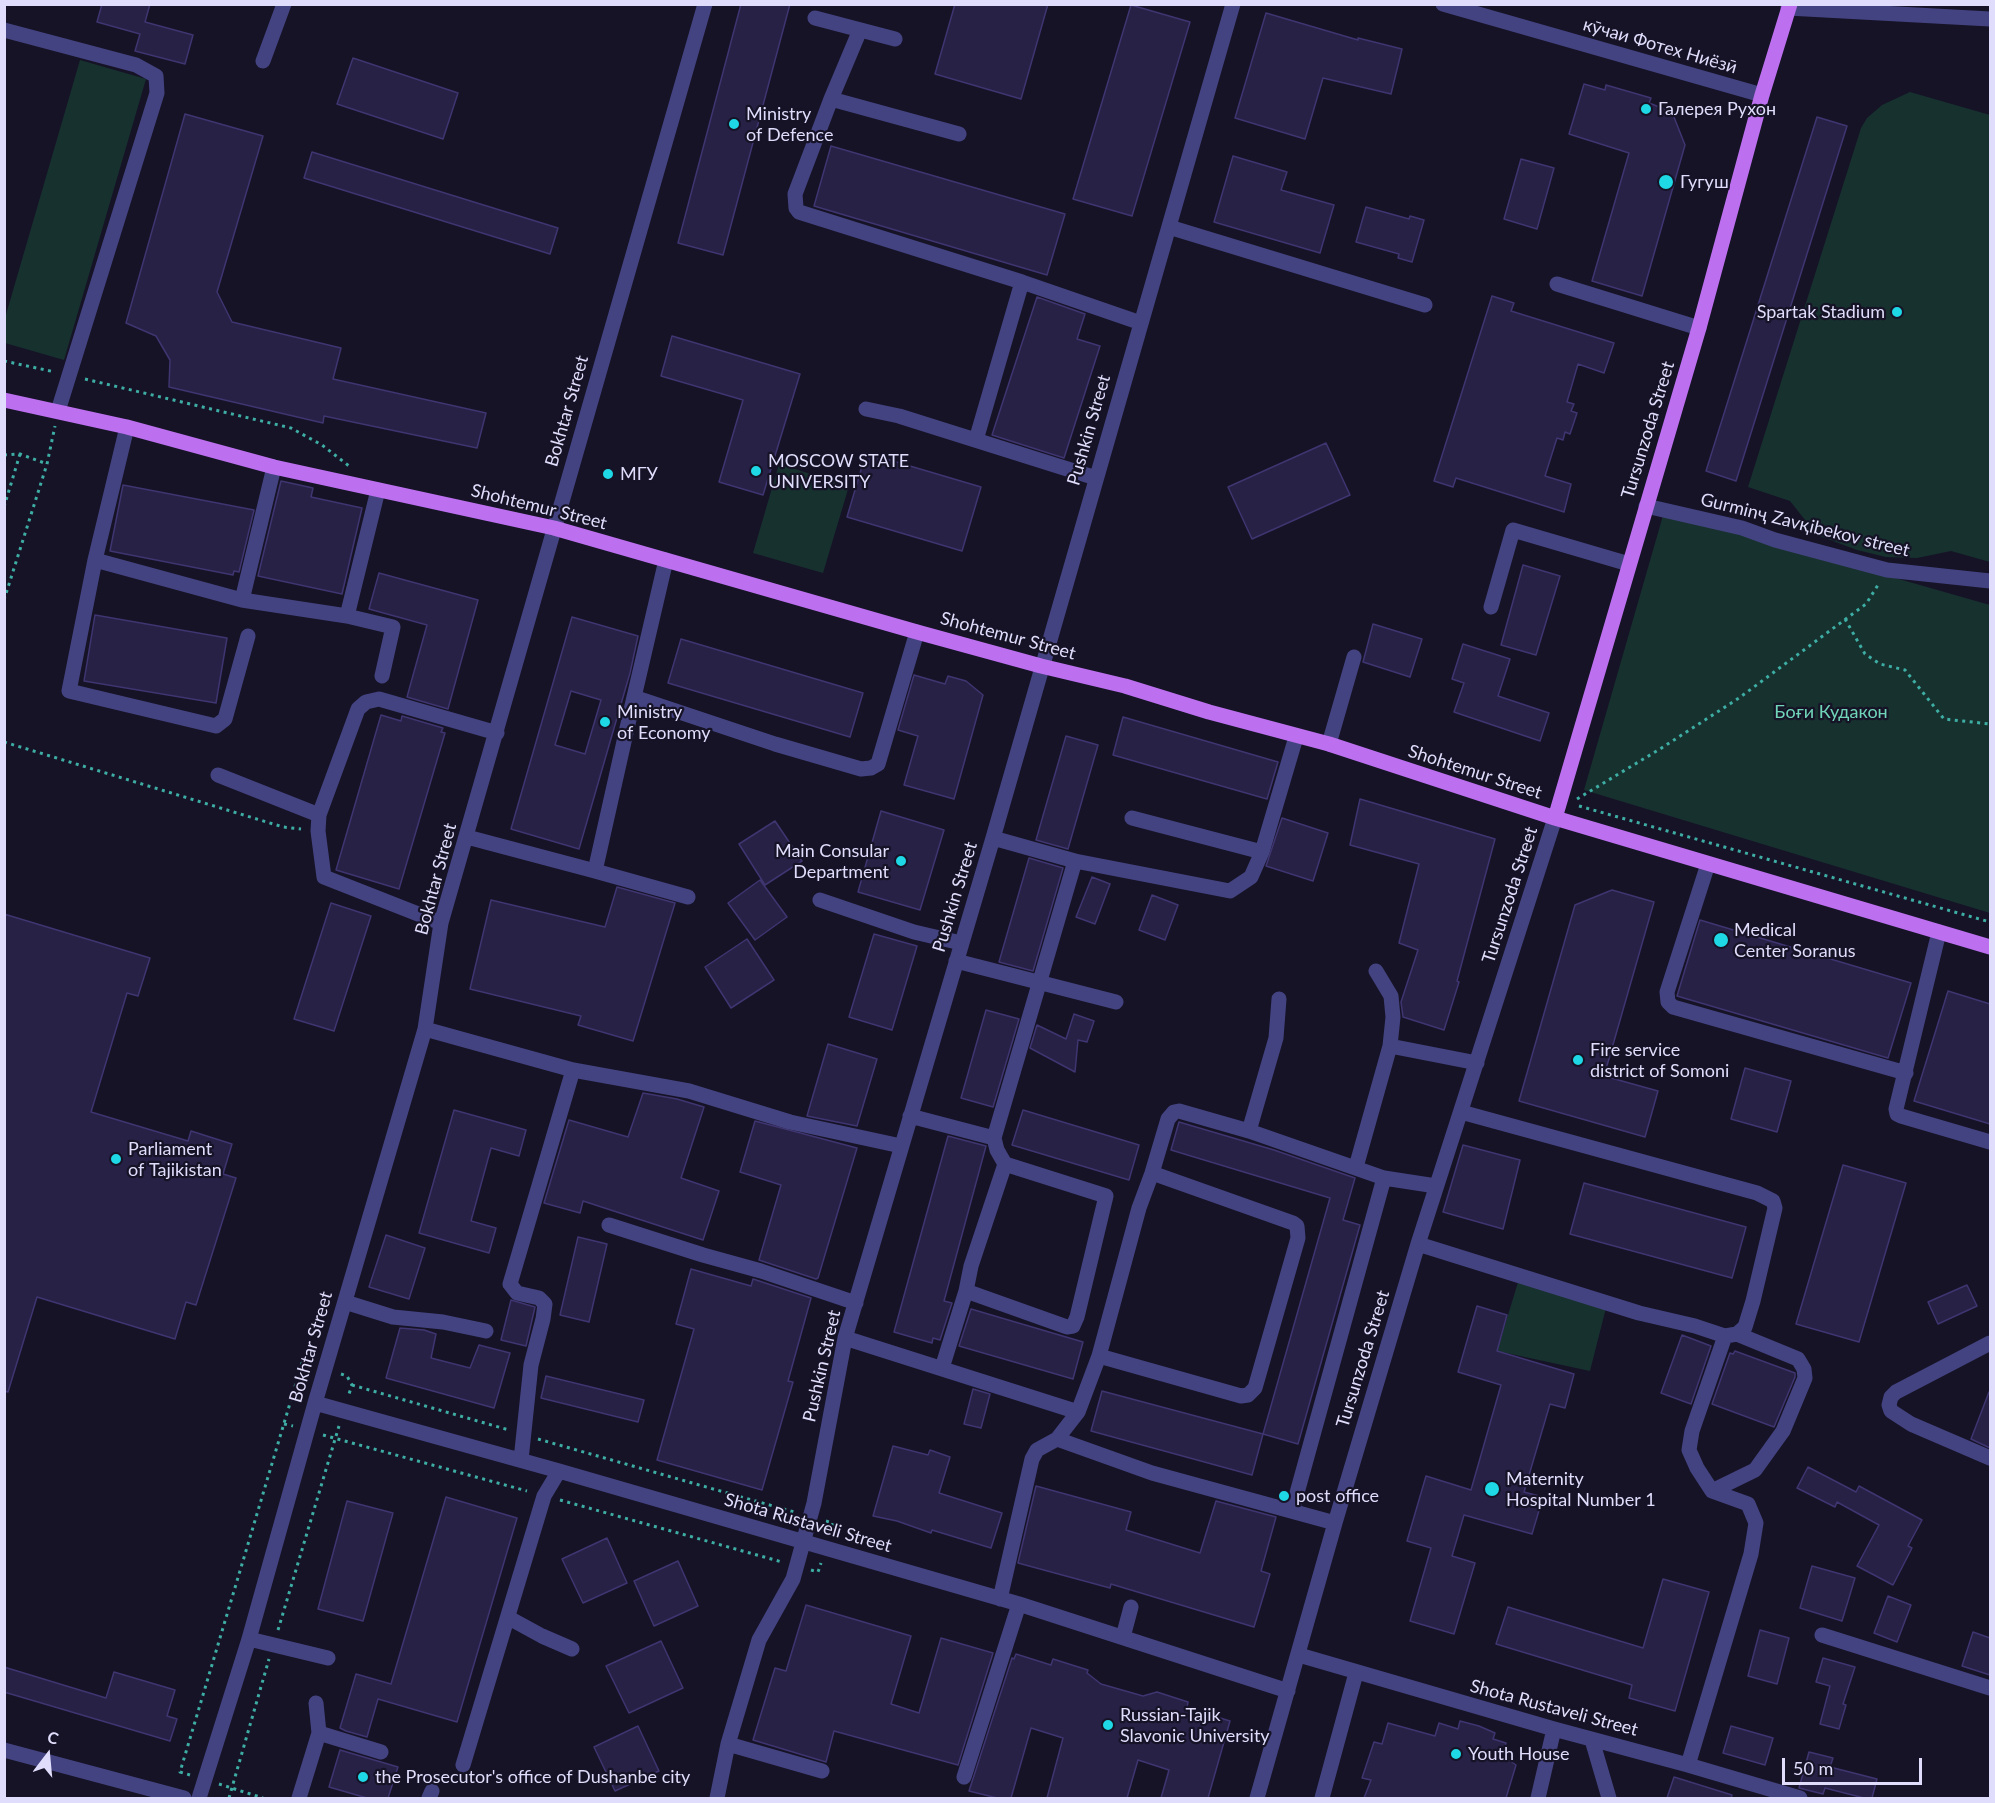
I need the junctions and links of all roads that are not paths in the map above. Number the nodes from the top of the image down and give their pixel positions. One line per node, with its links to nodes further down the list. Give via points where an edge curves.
1 (284, 4): 11 (street)
2 (705, 4): 30 (street, Bokhtar Street)
3 (1233, 4): 15 (street, Pushkin Street)
4 (1443, 4): 12 (street, кӯчаи Фотех Ниёзӣ)
5 (1789, 6): 7 (street); 12 (main road, Tursunzoda Street)
6 (815, 18): 9 (street)
7 (1990, 19)
8 (4, 30): 23 (street, via 136,65 156,76 157,93)
9 (860, 30): 10 (street); 13 (street)
10 (895, 39)
11 (263, 61)
12 (1762, 95): 20 (main road, Tursunzoda Street)
13 (831, 99): 14 (street); 16 (street, via 795,194 799,212)
14 (959, 134)
15 (1168, 227): 18 (street); 19 (street, Pushkin Street)
16 (1022, 282): 19 (street); 25 (street)
17 (1557, 284): 20 (street)
18 (1425, 306)
19 (1141, 323): 27 (street, Pushkin Street)
20 (1699, 328): 29 (main road, Tursunzoda Street)
21 (4, 400): 23 (main road, Shohtemur Street)
22 (866, 409): 25 (street)
23 (58, 411): 24 (main road, Shohtemur Street)
24 (127, 427): 26 (main road, Shohtemur Street); 31 (street)
25 (976, 440): 27 (street)
26 (274, 467): 28 (main road, Shohtemur Street); 35 (street)
27 (1096, 478): 41 (street, Pushkin Street)
28 (378, 490): 30 (main road, Shohtemur Street); 37 (street)
29 (1646, 506): 33 (main road, Tursunzoda Street); 34 (street, Gurminҷ Zavқibekov street, via 1743,528 1887,570)
30 (554, 528): 32 (main road, Shohtemur Street); 44 (street, Bokhtar Street)
31 (96, 560): 35 (street); 39 (street, via 69,691 216,726 225,719)
32 (666, 560): 38 (main road, Shohtemur Street); 43 (street)
33 (1629, 564): 36 (street, via 1513,530); 50 (main road, Tursunzoda Street)
34 (1990, 581)
35 (242, 600): 37 (street)
36 (1491, 607)
37 (347, 616): 42 (street, via 393,627)
38 (917, 632): 41 (main road, Shohtemur Street); 43 (street, via 878,764 871,768 861,769 775,744)
39 (248, 636)
40 (1354, 657): 46 (street)
41 (1041, 666): 45 (main road, Shohtemur Street, via 1125,686); 52 (street, Pushkin Street)
42 (382, 676)
43 (634, 697): 56 (street)
44 (496, 733): 48 (street, via 379,699 366,702 358,710); 51 (street, Bokhtar Street)
45 (1296, 737): 46 (main road, Shohtemur Street); 53 (street)
46 (1329, 744): 50 (main road, Shohtemur Street)
47 (218, 775): 48 (street)
48 (319, 815): 59 (street, via 324,877)
49 (1132, 818): 53 (street)
50 (1555, 818): 55 (main road, Shohtemur Street); 70 (street, Tursunzoda Street)
51 (467, 837): 56 (street); 59 (street, Bokhtar Street)
52 (993, 838): 54 (street); 61 (street, Pushkin Street)
53 (1262, 852): 54 (street, via 1251,877 1230,891)
54 (1075, 861): 65 (street)
55 (1708, 864): 60 (main road, Shohtemur Street); 72 (street, via 1667,992 1668,1002 1673,1007)
56 (595, 871): 57 (street)
57 (688, 897)
58 (820, 900): 61 (street)
59 (441, 923): 68 (street, Bokhtar Street)
60 (1939, 932): 62 (main road, Shohtemur Street); 72 (street)
61 (961, 943): 63 (street, Pushkin Street)
62 (1990, 947)
63 (956, 961): 65 (street); 74 (street, Pushkin Street)
64 (1376, 971): 69 (street, via 1391,996)
65 (1040, 984): 67 (street); 76 (street)
66 (1279, 999): 75 (street, via 1276,1038)
67 (1116, 1002)
68 (425, 1029): 71 (street); 87 (street, Bokhtar Street)
69 (1390, 1046): 70 (street); 80 (street)
70 (1477, 1063): 73 (street, Tursunzoda Street)
71 (573, 1070): 78 (street, via 689,1091 790,1122); 99 (street, via 510,1284 517,1293 539,1298 545,1304 531,1365)
72 (1906, 1072): 77 (street, via 1897,1114)
73 (1461, 1112): 83 (street, Tursunzoda Street); 90 (street, via 1757,1193 1773,1201 1775,1208 1753,1301 1744,1327)
74 (910, 1116): 76 (street); 78 (street, Pushkin Street)
75 (1249, 1131): 80 (street); 81 (street, via 1174,1112 1168,1119)
76 (994, 1138): 79 (street)
77 (1990, 1142)
78 (901, 1146): 88 (street, Pushkin Street)
79 (1005, 1164): 86 (street); 86 (street, via 1106,1196 1077,1317 1073,1326 1067,1327)
80 (1356, 1167): 82 (street)
81 (1152, 1173): 93 (street); 93 (street, via 1297,1226 1298,1238 1255,1388 1240,1396)
82 (1384, 1178): 83 (street); 102 (street)
83 (1436, 1186): 85 (street, Tursunzoda Street)
84 (609, 1225): 88 (street)
85 (1418, 1244): 90 (street, via 1639,1313); 103 (street, Tursunzoda Street)
86 (966, 1291): 94 (street)
87 (345, 1302): 89 (street, via 393,1317); 95 (street, Bokhtar Street)
88 (856, 1303): 91 (street, Pushkin Street)
89 (486, 1331)
90 (1731, 1335): 101 (street, via 1692,1431 1689,1450); 101 (street, via 1798,1359 1805,1378 1783,1431 1755,1470)
91 (845, 1338): 94 (street); 104 (street, Pushkin Street)
92 (1990, 1342): 98 (street, via 1896,1392 1889,1404 1891,1412 1911,1424)
93 (1099, 1356): 96 (street)
94 (942, 1368): 96 (street)
95 (315, 1403): 99 (street, Shota Rustaveli Street); 111 (street, Bokhtar Street)
96 (1078, 1412): 97 (street)
97 (1057, 1439): 102 (street, via 1152,1473); 105 (street, via 1037,1450 1032,1459)
98 (1990, 1458)
99 (521, 1460): 100 (street, Shota Rustaveli Street)
100 (559, 1471): 104 (street, Shota Rustaveli Street); 108 (street, via 544,1496)
101 (1712, 1491): 126 (street, via 1748,1504 1756,1523 1751,1554)
102 (1292, 1511): 103 (street)
103 (1335, 1523): 113 (street, Tursunzoda Street)
104 (803, 1542): 105 (street, Shota Rustaveli Street); 122 (street, Pushkin Street, via 793,1579 759,1640)
105 (1000, 1599): 106 (street, Shota Rustaveli Street)
106 (1019, 1604): 110 (street, Shota Rustaveli Street); 128 (street)
107 (1131, 1607): 110 (street)
108 (509, 1618): 112 (street); 125 (street)
109 (1822, 1635): 116 (street)
110 (1123, 1636): 117 (street, Shota Rustaveli Street)
111 (249, 1639): 114 (street); 130 (street, Bokhtar Street)
112 (572, 1648)
113 (1299, 1655): 115 (street, Shota Rustaveli Street); 117 (street, Tursunzoda Street)
114 (328, 1658)
115 (1356, 1673): 119 (street, Shota Rustaveli Street); 134 (street)
116 (1990, 1688)
117 (1288, 1691): 133 (street, Tursunzoda Street)
118 (316, 1703): 120 (street)
119 (1554, 1730): 121 (street, Shota Rustaveli Street); 135 (street)
120 (319, 1733): 124 (street); 131 (street)
121 (1592, 1740): 126 (street, Shota Rustaveli Street); 136 (street)
122 (728, 1744): 127 (street); 132 (street, Pushkin Street)
123 (4, 1750): 129 (street)
124 (381, 1752)
125 (463, 1765)
126 (1688, 1765): 137 (street, Shota Rustaveli Street)
127 (822, 1771)
128 (964, 1777)
129 (184, 1798)
130 (199, 1798)
131 (299, 1798)
132 (717, 1798)
133 (1257, 1798)
134 (1322, 1798)
135 (1538, 1798)
136 (1609, 1798)
137 (1800, 1798)

